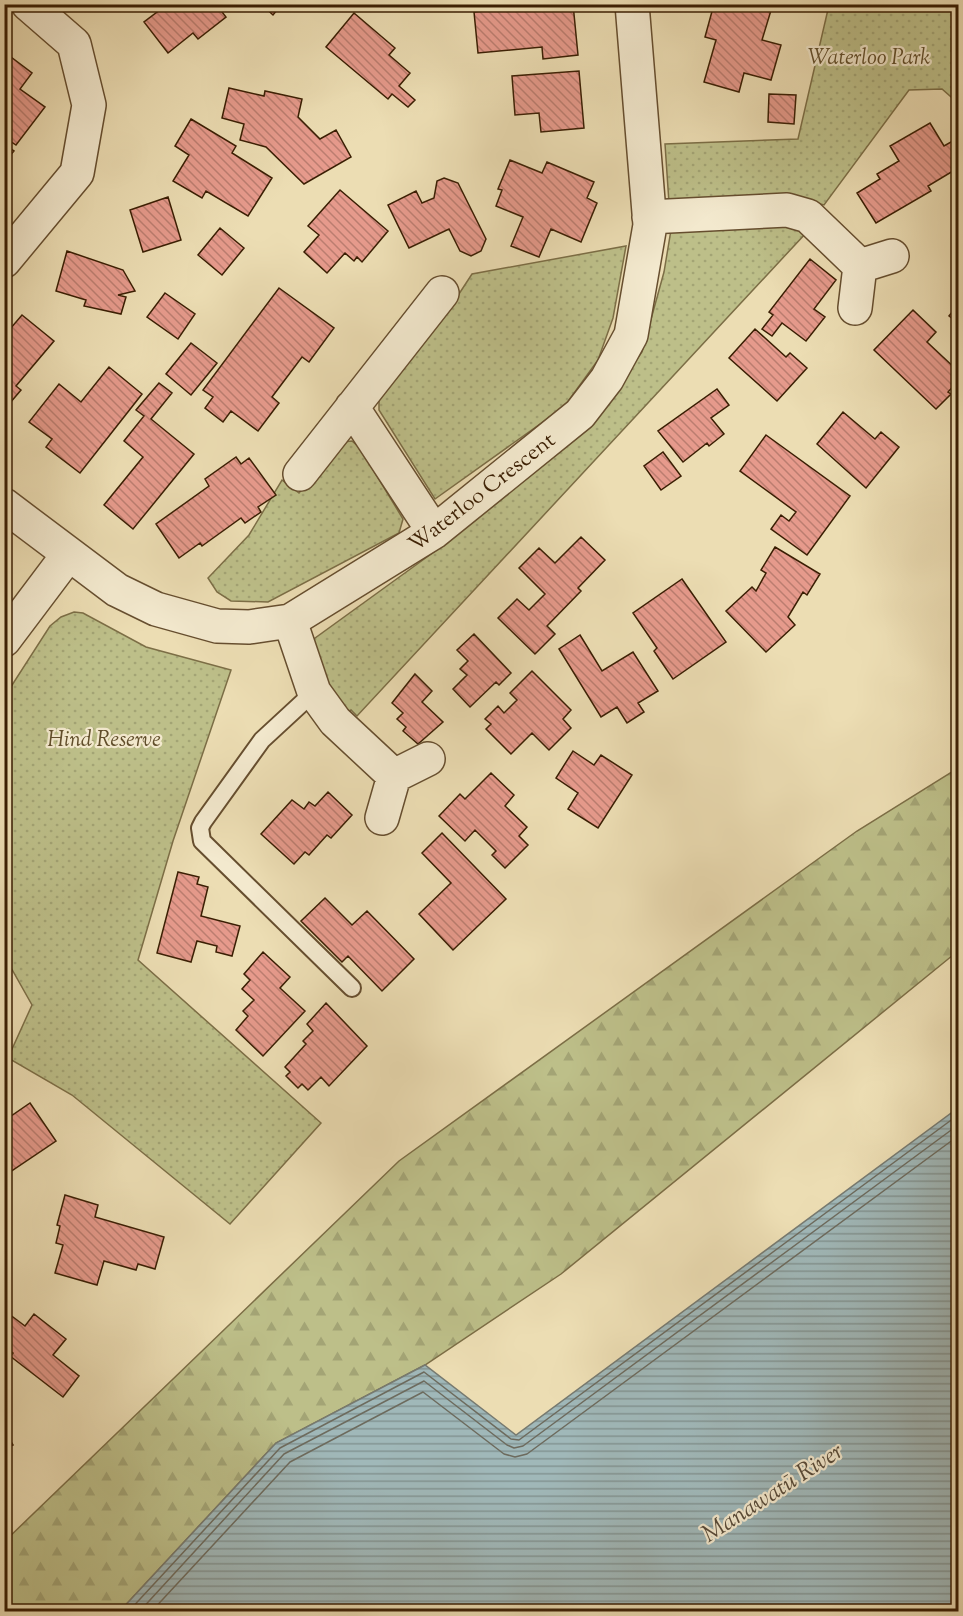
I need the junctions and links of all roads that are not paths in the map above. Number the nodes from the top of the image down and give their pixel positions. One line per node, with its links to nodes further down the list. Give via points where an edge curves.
1 (28, 4): 5 (street, via 74,44 89,105 77,173)
2 (632, 4): 3 (street, Waterloo Crescent)
3 (649, 217): 6 (street, via 786,210 808,216); 12 (street, Waterloo Crescent, via 631,334 607,379 580,414)
4 (892, 256): 6 (street)
5 (4, 261)
6 (861, 266): 8 (street)
7 (442, 293): 9 (street)
8 (855, 308)
9 (352, 407): 10 (street); 12 (street)
10 (300, 474)
11 (4, 505): 13 (street, Waterloo Crescent)
12 (434, 532): 14 (street, Waterloo Crescent)
13 (68, 555): 14 (street, Waterloo Crescent, via 117,590 186,619 217,626 249,627); 15 (street)
14 (290, 621): 16 (street)
15 (4, 640)
16 (314, 692): 18 (street, via 335,721); 20 (lane, via 262,740 203,822 200,835)
17 (428, 759): 18 (street)
18 (394, 776): 19 (street)
19 (382, 818)
20 (352, 988)

